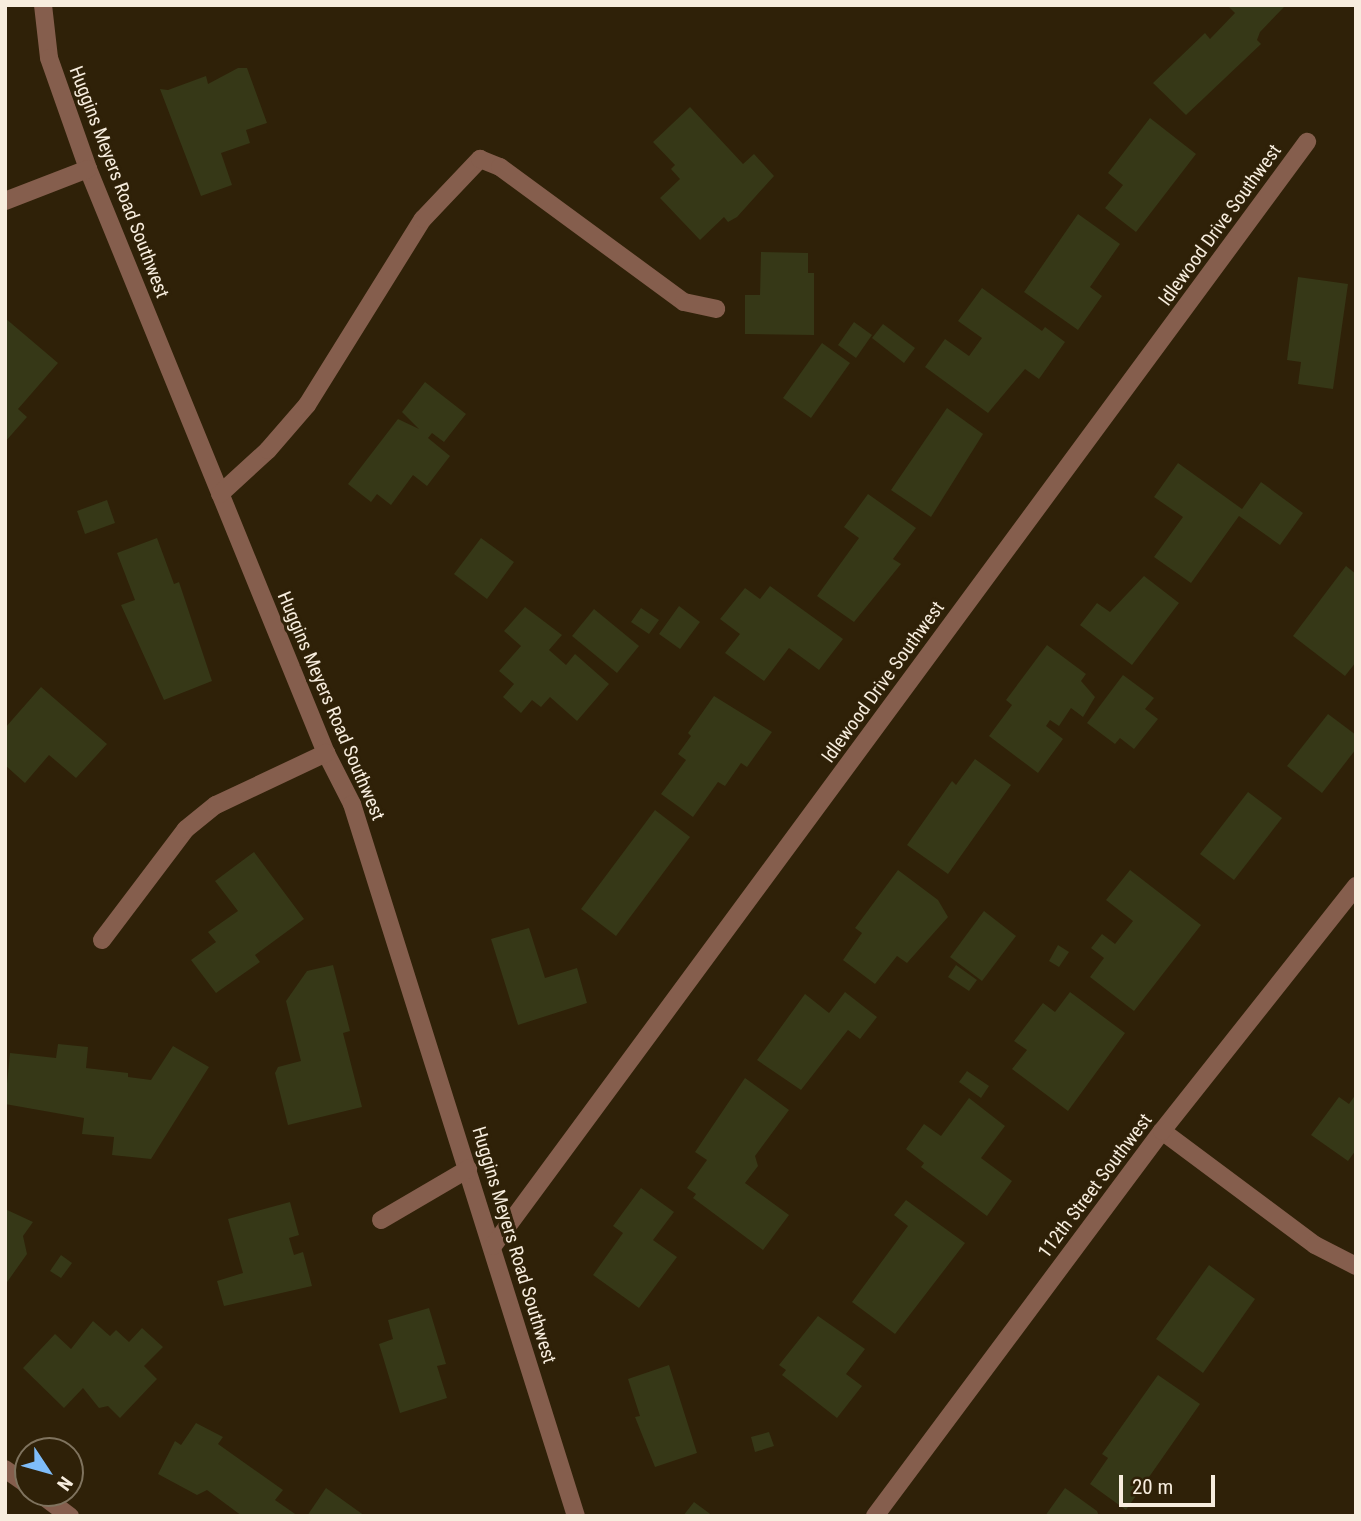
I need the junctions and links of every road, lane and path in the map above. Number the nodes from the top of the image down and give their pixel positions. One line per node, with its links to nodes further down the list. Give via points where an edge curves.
1 (43, 5): 3 (street, Huggins Meyers Road Southwest, via 49,58)
2 (1307, 142): 13 (street, Idlewood Drive Southwest)
3 (88, 169): 4 (street); 6 (street, Huggins Meyers Road Southwest)
4 (5, 201)
5 (716, 309): 6 (street, via 684,302 500,167 480,159 423,219 307,405 268,450)
6 (220, 494): 7 (street, Huggins Meyers Road Southwest)
7 (326, 752): 9 (street, via 216,805 186,829); 11 (street, Huggins Meyers Road Southwest, via 352,804)
8 (1356, 886): 10 (street, 112th Street Southwest)
9 (103, 940)
10 (1163, 1131): 14 (street, via 1315,1245); 16 (street, 112th Street Southwest)
11 (463, 1172): 12 (street); 13 (street, Huggins Meyers Road Southwest)
12 (382, 1220)
13 (493, 1246): 15 (street, Huggins Meyers Road Southwest)
14 (1356, 1266)
15 (576, 1516)
16 (875, 1516)

